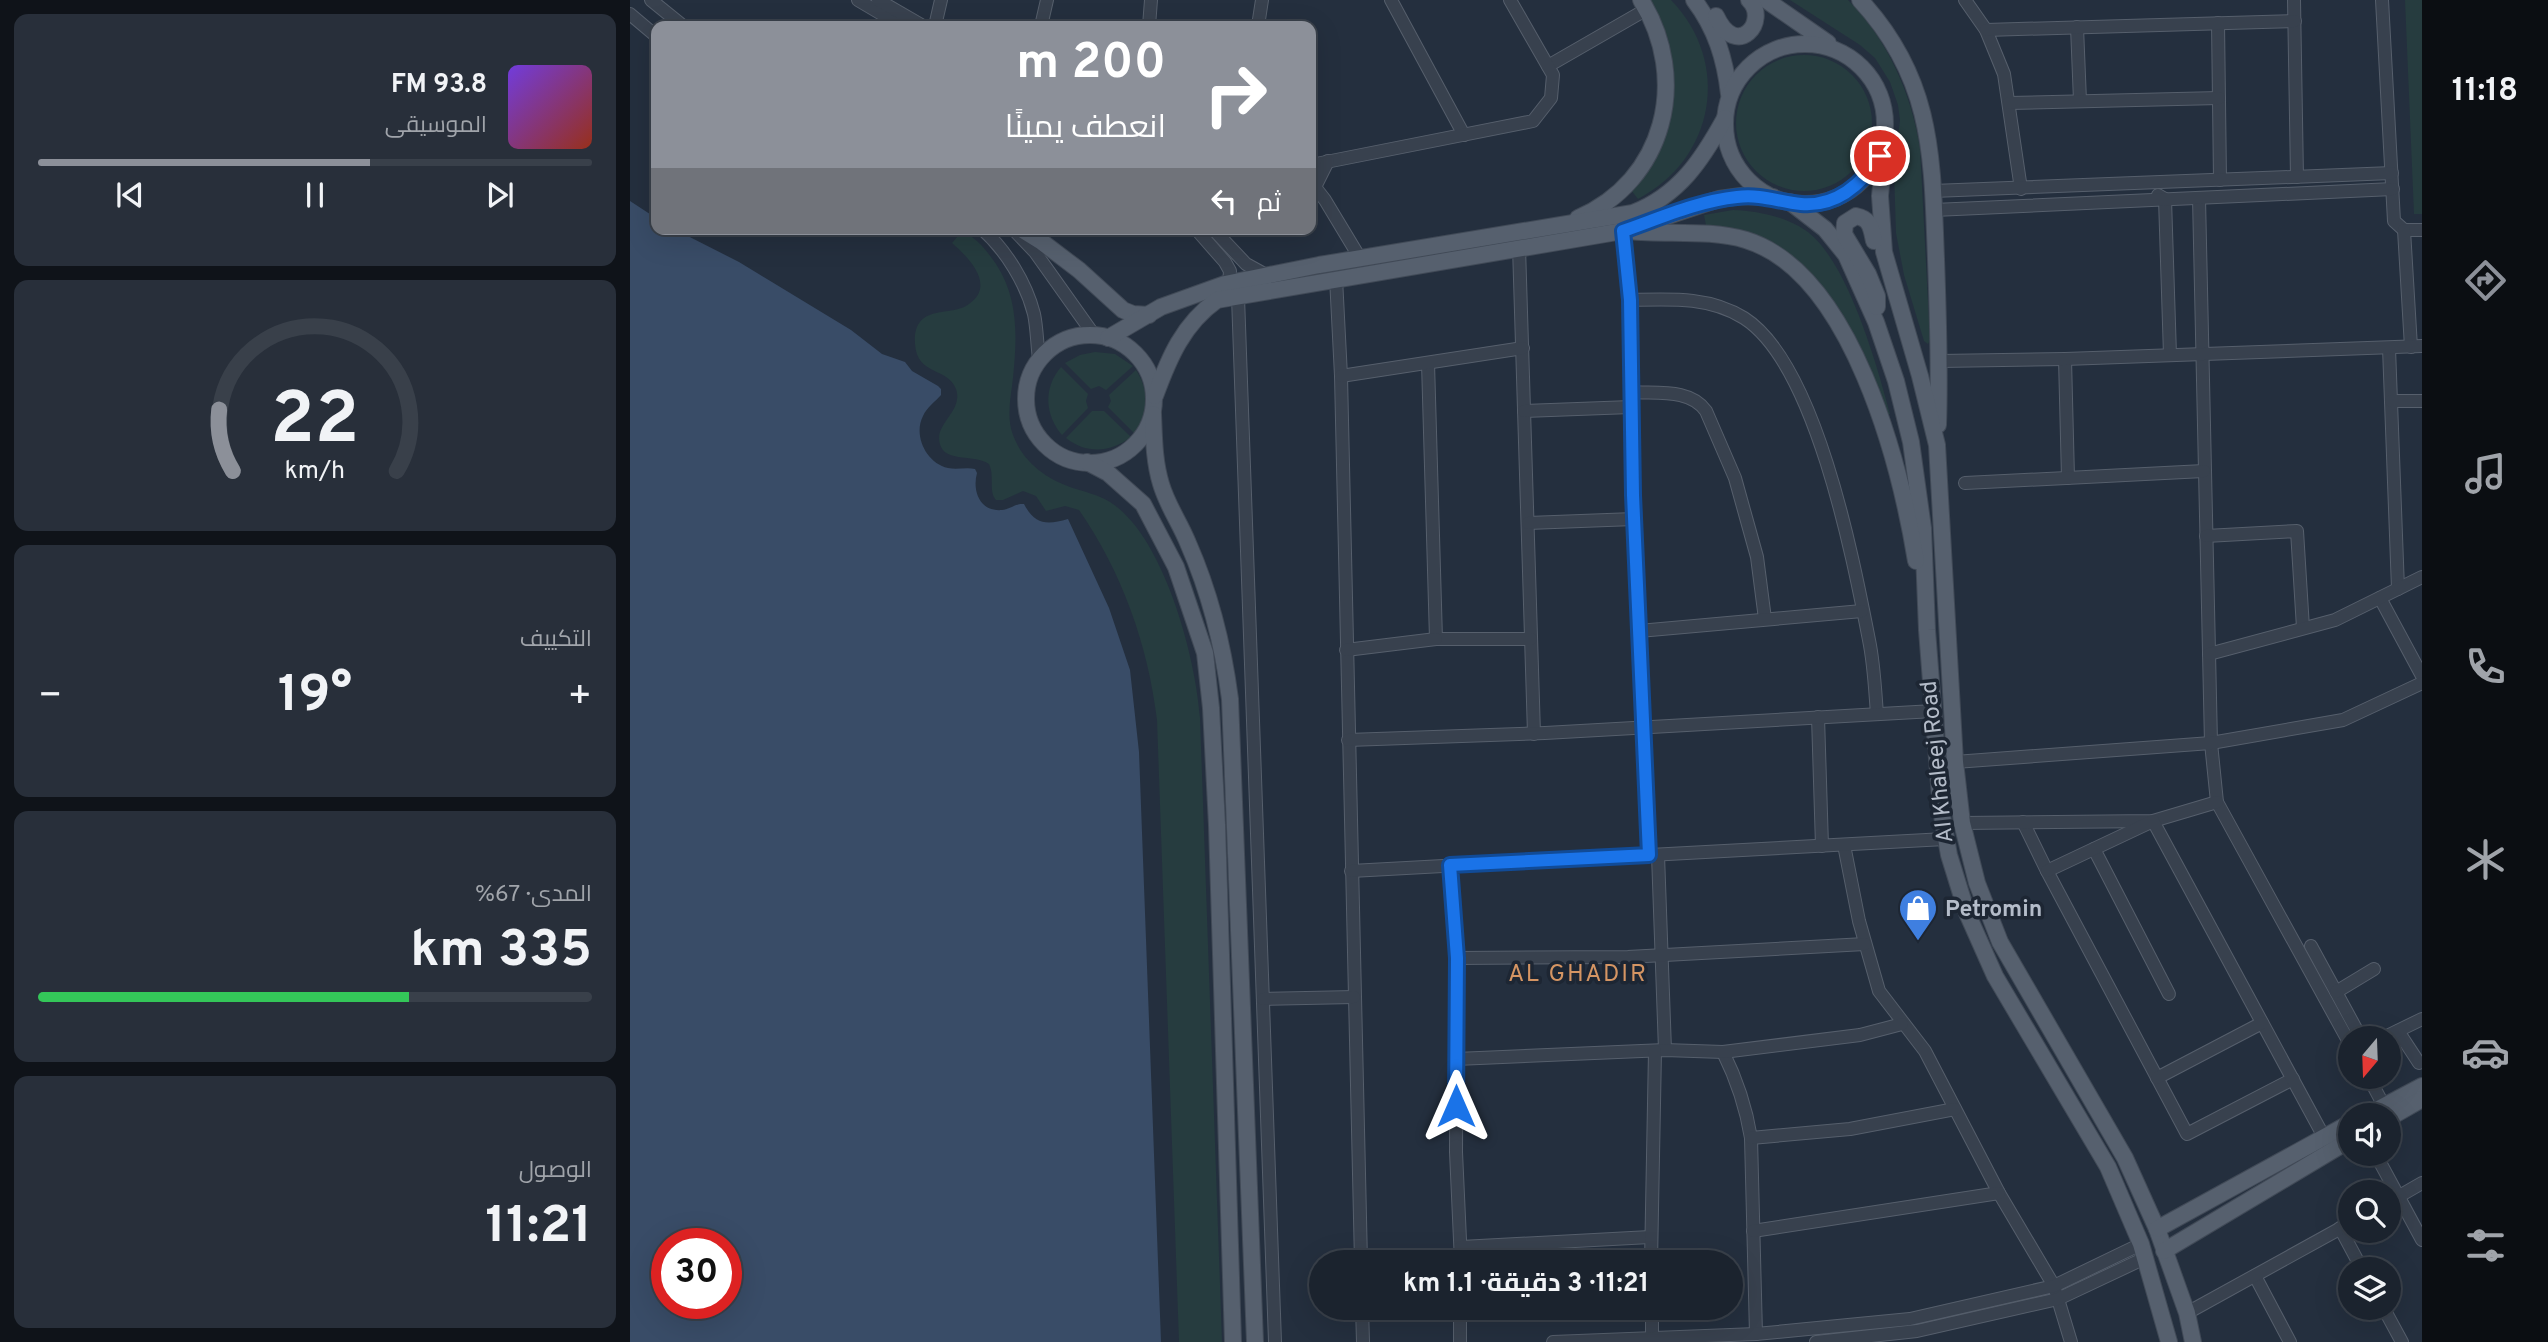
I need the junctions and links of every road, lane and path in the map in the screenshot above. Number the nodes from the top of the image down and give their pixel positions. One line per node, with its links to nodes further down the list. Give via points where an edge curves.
1 (651, 0): 20 (street)
2 (859, 0): 21 (street)
3 (878, 0): 22 (street)
4 (941, 0): 23 (street)
5 (1047, 0): 24 (street)
6 (1151, 0): 25 (street)
7 (1262, 0): 26 (street)
8 (1391, 0): 40 (street)
9 (1510, 0): 33 (street)
10 (1695, 0): 34 (main road, via 1718,41)
11 (1705, 0): 12 (main road, via 1723,31 1732,37 1743,36 1754,24 1755,9)
12 (1748, 0)
13 (1766, 0): 32 (main road)
14 (1860, 0): 51 (main road, via 1892,42 1914,86 1928,132)
15 (1965, 0): 30 (street)
16 (2294, 0): 27 (street)
17 (2382, 0): 43 (street)
18 (1644, 5): 33 (street); 57 (main road, via 1658,32 1667,70 1666,101 1655,142 1633,179 1618,194)
19 (630, 14): 31 (street)
20 (677, 21)
21 (894, 21)
22 (914, 21)
23 (936, 21)
24 (1042, 21)
25 (1149, 21)
26 (1259, 21)
27 (2295, 21): 28 (street); 44 (street)
28 (2218, 23): 29 (street); 35 (street)
29 (2077, 27): 30 (street); 36 (street)
30 (1986, 30): 37 (street, via 2004,74)
31 (651, 32)
32 (1839, 50): 34 (main road, via 1815,43 1791,44 1768,52 1748,66); 39 (main road, via 1860,64 1876,84 1885,108)
33 (1548, 66): 40 (street, via 1553,75 1551,98 1533,121)
34 (1729, 94): 38 (main road)
35 (2219, 98): 36 (street); 46 (street)
36 (2080, 101): 37 (street)
37 (2009, 103): 49 (street)
38 (1725, 118): 52 (main road, via 1735,164 1747,180); 57 (main road, via 1692,172 1658,202 1622,216)
39 (1886, 133): 55 (main road, via 1880,156 1849,192 1827,202); 74 (main road, Al Khaleej Road, via 1881,229)
40 (1464, 135): 41 (street)
41 (1328, 161): 42 (street); 45 (street)
42 (1316, 164)
43 (2392, 173): 44 (street); 50 (street)
44 (2297, 177): 46 (street)
45 (1316, 179)
46 (2220, 180): 47 (street)
47 (2138, 184): 49 (street); 54 (street)
48 (1316, 189): 67 (street)
49 (2021, 189): 51 (street)
50 (2393, 189): 53 (street); 58 (street, via 2394,221)
51 (1933, 191): 56 (main road)
52 (1773, 197): 55 (main road); 60 (main road, via 1719,200)
53 (2199, 198): 54 (street); 80 (street)
54 (2165, 199): 56 (street); 81 (street)
55 (1790, 202): 75 (main road, Al Khaleej Road, via 1825,229 1846,256)
56 (1934, 210): 84 (main road)
57 (1558, 226): 67 (main road)
58 (2404, 230): 59 (street); 77 (street)
59 (2422, 230)
60 (1623, 231): 66 (main road); 72 (street); 108 (main road, via 1746,240 1785,261 1820,297 1854,353 1892,457 1905,503)
61 (989, 235): 82 (street, via 1026,292)
62 (1019, 235): 76 (street)
63 (1031, 235): 73 (main road, via 1123,310)
64 (1201, 235): 70 (street, via 1225,262)
65 (1218, 235): 68 (street, via 1245,264)
66 (1520, 247): 69 (main road); 78 (street)
67 (1360, 258): 68 (main road)
68 (1266, 275): 70 (main road)
69 (1336, 278): 71 (main road); 86 (street)
70 (1229, 283): 73 (main road)
71 (1237, 297): 88 (main road, via 1217,300 1202,310 1173,350); 144 (street)
72 (1630, 300): 87 (street); 105 (street, via 1700,301 1724,309 1762,332 1778,353 1823,451)
73 (1149, 315): 76 (main road)
74 (1901, 315): 75 (main road, via 1869,221 1856,216 1845,223 1844,234 1877,296); 94 (main road, Al Khaleej Road)
75 (1876, 322): 108 (main road, Al Khaleej Road, via 1911,442 1923,528)
76 (1101, 336): 82 (main road, via 1075,336 1055,344); 88 (main road, via 1129,348 1142,361)
77 (2416, 347): 79 (street)
78 (1522, 348): 85 (street); 92 (street)
79 (2389, 348): 80 (street); 89 (street)
80 (2203, 354): 81 (street); 96 (street)
81 (2170, 355): 83 (street)
82 (1039, 359): 95 (main road, via 1025,399 1029,421 1056,454)
83 (2066, 359): 84 (street); 97 (street)
84 (1940, 361): 94 (main road)
85 (1428, 363): 86 (street); 110 (street)
86 (1340, 376): 112 (street)
87 (1631, 392): 91 (street); 106 (street, via 1685,395 1706,411 1735,478 1757,557)
88 (1155, 396): 93 (main road)
89 (2391, 401): 90 (street); 103 (street)
90 (2422, 401)
91 (1631, 407): 92 (street); 99 (street)
92 (1524, 411): 100 (street)
93 (1153, 414): 95 (main road, via 1146,432 1119,457); 193 (main road, via 1161,486 1209,598 1222,643 1230,699)
94 (1937, 445): 123 (main road, Al Khaleej Road)
95 (1087, 462): 192 (main road, via 1108,473 1143,503 1176,567 1205,653 1217,825)
96 (2204, 471): 97 (street); 101 (street)
97 (2068, 478): 98 (street)
98 (1965, 483)
99 (1634, 519): 100 (street); 109 (street)
100 (1528, 523): 111 (street)
101 (2206, 536): 107 (street, via 2297,531); 113 (street)
102 (2422, 577): 103 (street)
103 (2398, 589): 104 (street)
104 (2380, 598): 107 (street, via 2335,620); 114 (street)
105 (1862, 611): 106 (street); 117 (street)
106 (1765, 620): 109 (street)
107 (2303, 628): 113 (street)
108 (1927, 630): 116 (main road, Al Khaleej Road)
109 (1639, 631): 119 (street)
110 (1436, 639): 111 (street); 112 (street)
111 (1531, 639): 120 (street)
112 (1346, 650): 121 (street)
113 (2209, 654): 122 (street)
114 (2422, 676)
115 (2422, 683): 122 (street, via 2343,720)
116 (1934, 711): 117 (street); 128 (main road, Al Khaleej Road)
117 (1877, 714): 118 (street)
118 (1818, 717): 119 (street); 130 (street)
119 (1642, 727): 120 (street); 132 (street)
120 (1534, 734): 121 (street)
121 (1348, 740): 134 (street)
122 (2211, 743): 123 (street); 124 (street)
123 (1955, 762): 127 (main road, Al Khaleej Road)
124 (2217, 802): 125 (street); 148 (street)
125 (2153, 821): 126 (street); 131 (street); 146 (street)
126 (2024, 822): 127 (street); 135 (street)
127 (1962, 823): 171 (main road, Al Khaleej Road, via 1977,883 2000,942 2125,1158)
128 (1945, 839): 129 (street); 179 (main road, Al Khaleej Road, via 1982,949 2108,1167)
129 (1844, 845): 130 (street); 136 (street)
130 (1822, 846): 132 (street)
131 (2094, 849): 135 (street); 142 (street)
132 (1653, 855): 133 (street); 138 (street)
133 (1450, 865): 134 (street); 139 (street)
134 (1351, 871): 143 (street)
135 (2047, 871): 156 (street)
136 (1865, 944): 138 (street); 147 (street, via 1879,991)
137 (2311, 946): 141 (street)
138 (1661, 955): 139 (street); 152 (street)
139 (1457, 958): 154 (street)
140 (2374, 970): 141 (street)
141 (2336, 992): 149 (street)
142 (2169, 994)
143 (1354, 997): 144 (street); 177 (street)
144 (1263, 999): 194 (street)
145 (2422, 1019): 150 (street)
146 (2262, 1023): 156 (street); 157 (street)
147 (1902, 1024): 153 (street, via 1860,1035); 162 (street, via 1925,1051)
148 (2340, 1026)
149 (2354, 1026)
150 (2401, 1030)
151 (2401, 1036): 155 (street)
152 (1660, 1051): 153 (street); 154 (street); 174 (street)
153 (1723, 1052): 165 (street, via 1738,1082)
154 (1456, 1059): 176 (street)
155 (2419, 1063)
156 (2157, 1078): 157 (street, via 2187,1134)
157 (2293, 1079): 164 (street)
158 (2422, 1086): 160 (main road)
159 (2422, 1099): 161 (main road)
160 (2398, 1103)
161 (2401, 1107)
162 (1955, 1109): 165 (street, via 1850,1129); 168 (street)
163 (2338, 1129): 164 (main road)
164 (2324, 1137): 171 (main road)
165 (1751, 1138): 173 (street)
166 (2338, 1147): 180 (main road)
167 (2422, 1183): 169 (street)
168 (1999, 1193): 173 (street); 182 (street)
169 (2401, 1195)
170 (2401, 1210): 175 (street)
171 (2157, 1229): 180 (main road, Al Khaleej Road)
172 (2338, 1230): 181 (street)
173 (1753, 1231): 189 (street)
174 (1650, 1237): 176 (street); 178 (street)
175 (2422, 1240)
176 (1461, 1247)
177 (1361, 1250)
178 (1651, 1250)
179 (2143, 1251): 182 (street); 183 (street); 200 (main road, Al Khaleej Road)
180 (2164, 1251): 184 (main road, Al Khaleej Road)
181 (2255, 1276): 184 (street); 202 (street)
182 (2054, 1286): 183 (street); 189 (street, via 1910,1319)
183 (2058, 1299): 198 (street, via 1917,1331); 199 (street)
184 (2187, 1313): 201 (main road, Al Khaleej Road)
185 (1362, 1320): 195 (street)
186 (1460, 1320): 196 (street)
187 (1652, 1320): 190 (street)
188 (2390, 1320): 203 (street)
189 (1756, 1334): 191 (street)
190 (1652, 1338): 191 (street); 197 (street)
191 (1667, 1340)
192 (1233, 1342)
193 (1255, 1342)
194 (1275, 1342)
195 (1363, 1342)
196 (1460, 1342)
197 (1553, 1342)
198 (1816, 1342)
199 (2071, 1342)
200 (2169, 1342)
201 (2193, 1342)
202 (2290, 1342)
203 (2402, 1342)

